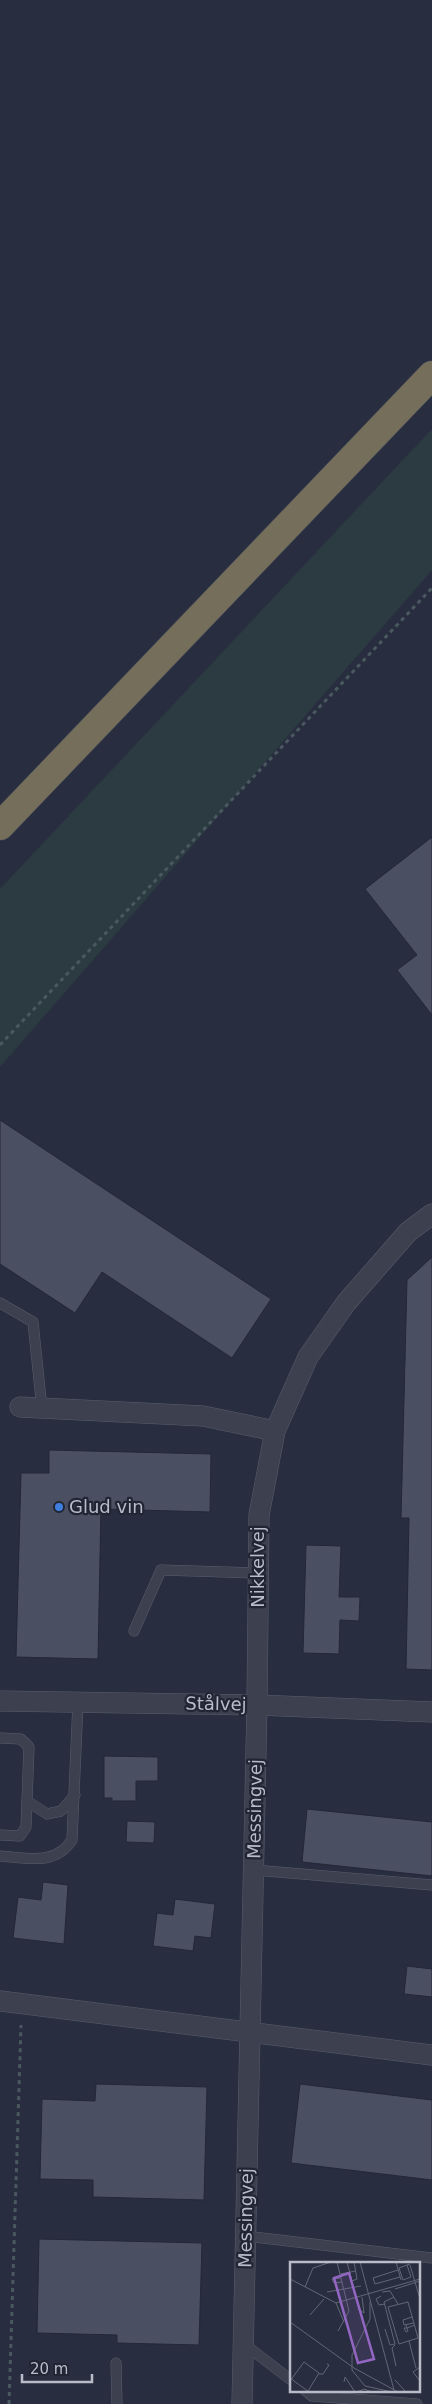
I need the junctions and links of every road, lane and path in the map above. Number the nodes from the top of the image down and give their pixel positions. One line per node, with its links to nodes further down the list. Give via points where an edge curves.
1 (432, 375): 3 (highway)
2 (432, 588): 4 (path)
3 (0, 826)
4 (0, 1045)
5 (432, 1214): 9 (street, Nikkelvej, via 408,1232 346,1303 308,1358)
6 (0, 1303): 8 (lane, via 33,1322)
7 (20, 1407): 8 (street)
8 (42, 1409): 9 (street, via 202,1416)
9 (275, 1431): 10 (street, Nikkelvej, via 259,1515)
10 (258, 1574): 11 (lane, via 161,1570); 14 (street, Nikkelvej)
11 (134, 1631)
12 (0, 1701): 13 (street, Stålvej)
13 (78, 1702): 14 (street, Stålvej); 17 (lane)
14 (258, 1705): 15 (street, Stålvej); 21 (street, Messingvej)
15 (432, 1712)
16 (0, 1738): 18 (lane, via 21,1739 29,1746)
17 (74, 1795): 18 (lane, via 61,1811 47,1814); 20 (lane, via 72,1840 65,1851 51,1858)
18 (27, 1801): 19 (lane, via 26,1827 20,1836)
19 (0, 1835)
20 (0, 1856)
21 (254, 1870): 22 (lane); 25 (street, Messingvej)
22 (432, 1885)
23 (0, 2001): 24 (street)
24 (22, 2003): 25 (street); 33 (path)
25 (250, 2032): 26 (street); 27 (street, Messingvej)
26 (432, 2055)
27 (246, 2236): 28 (lane); 29 (street, Messingvej)
28 (432, 2258)
29 (243, 2343): 31 (lane); 35 (street, Messingvej)
30 (116, 2363): 34 (lane)
31 (290, 2379)
32 (307, 2392): 36 (lane, via 312,2396)
33 (9, 2404)
34 (117, 2404)
35 (242, 2404)
36 (417, 2404)

